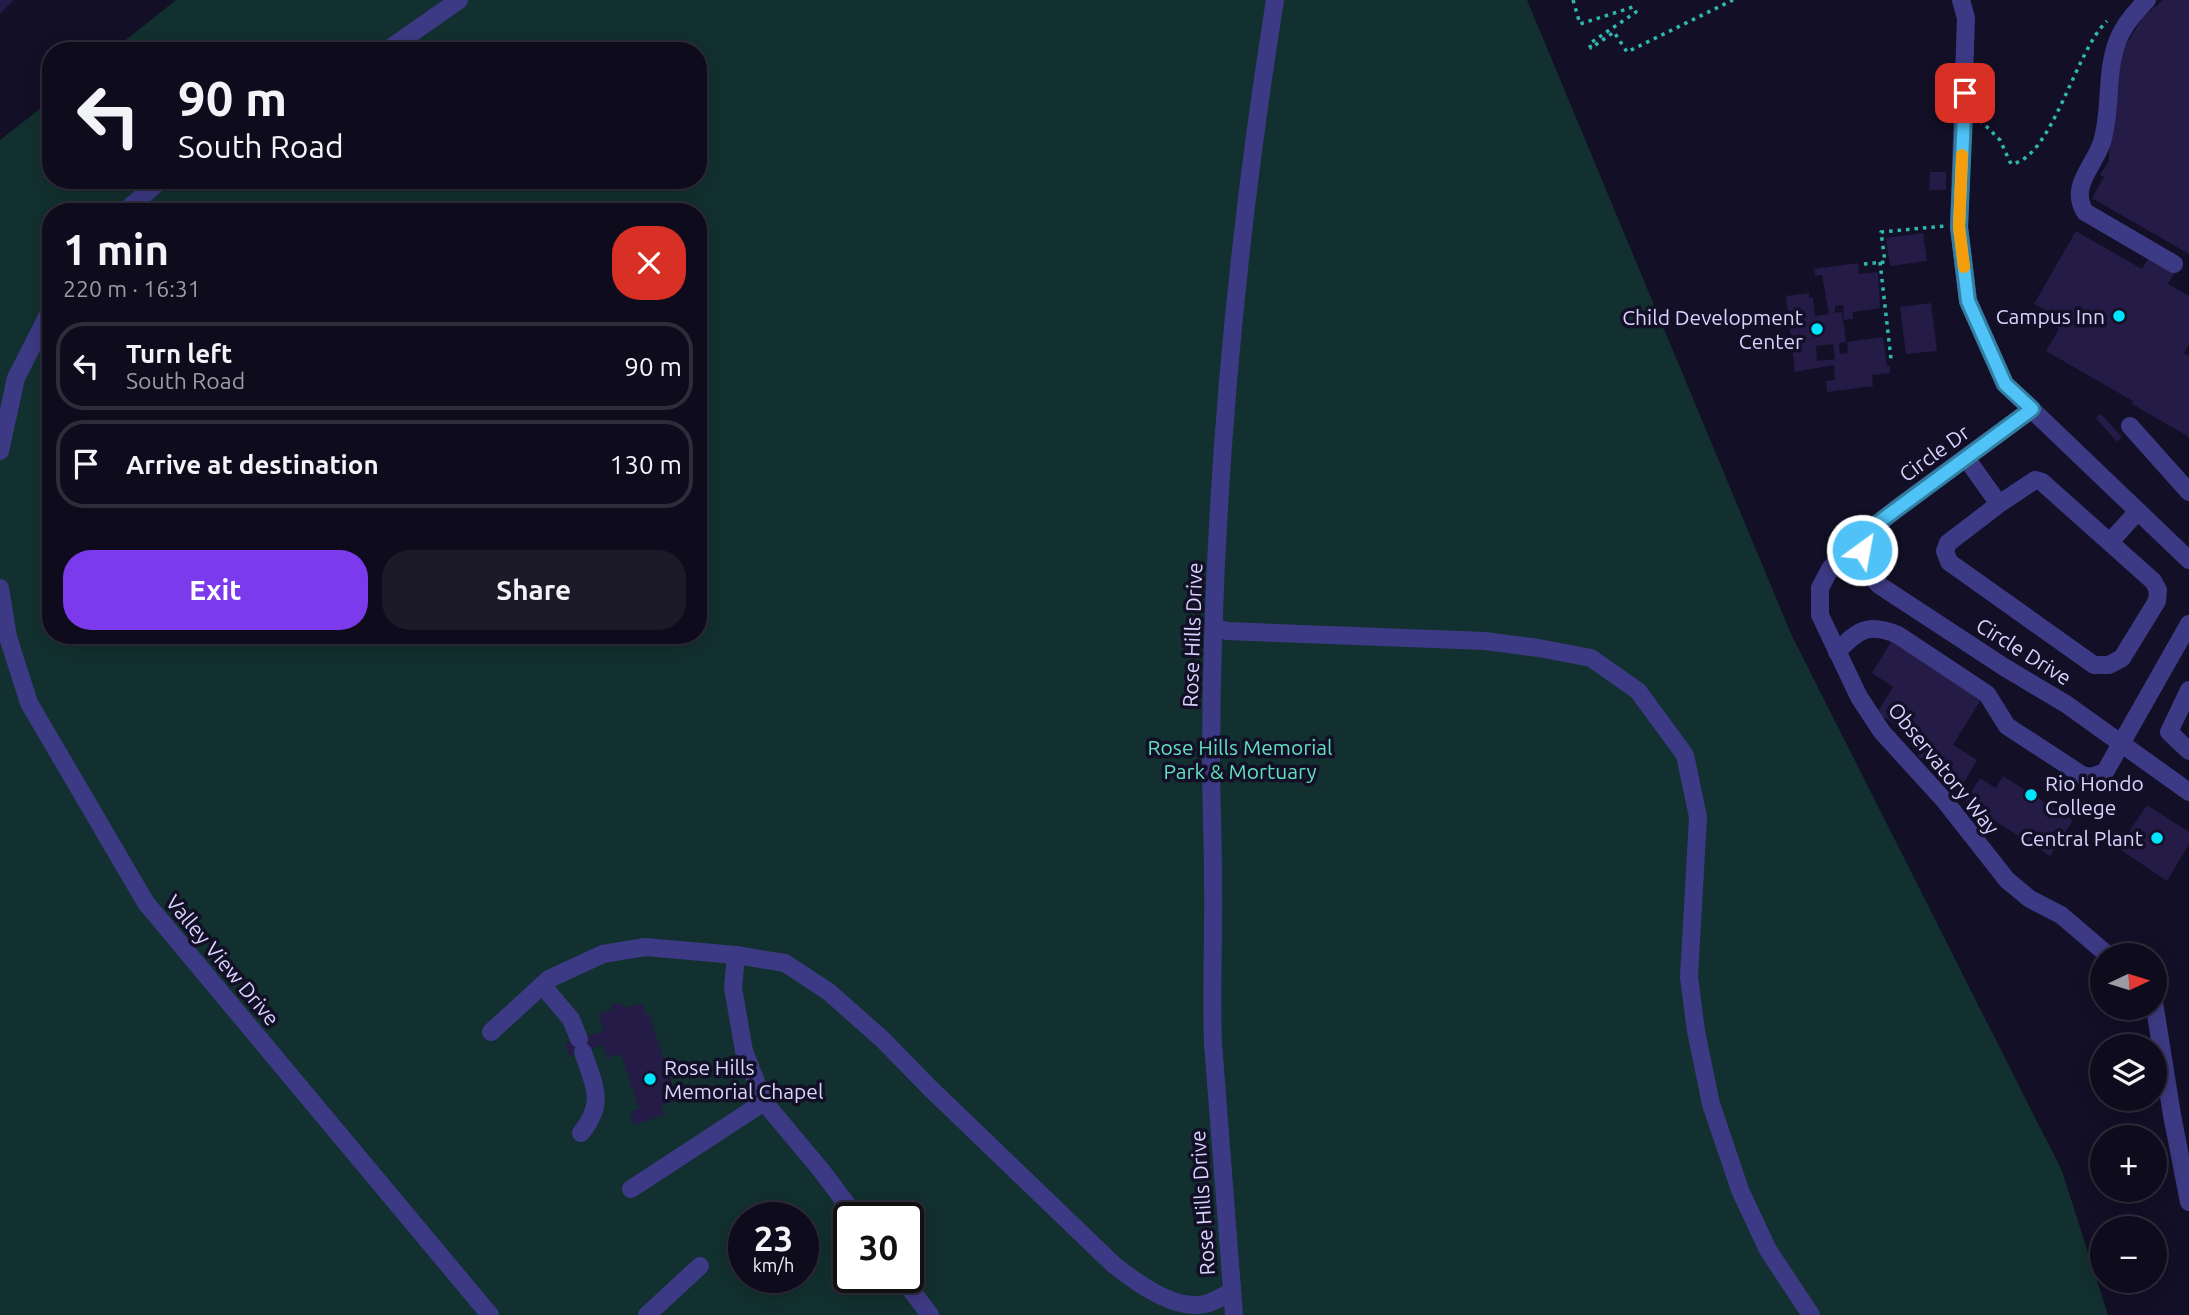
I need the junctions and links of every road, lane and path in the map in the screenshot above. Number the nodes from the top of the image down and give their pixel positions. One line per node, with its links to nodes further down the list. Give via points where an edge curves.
1 (459, 0): 8 (street)
2 (1275, 0): 30 (street, Rose Hills Drive, via 1242,228 1224,437)
3 (1573, 0): 4 (path, via 1580,24 1633,7 1636,12 1589,44 1591,48 1614,33 1627,52)
4 (1733, 0)
5 (1961, 0): 9 (street, via 1966,18)
6 (2147, 0): 7 (street)
7 (2131, 18): 9 (path, via 2116,14 2102,25 2085,50 2042,141 2024,160 2011,164 2000,140 1987,126 1979,119); 15 (street, via 2112,61 2101,146 2078,193 2085,212)
8 (399, 42)
9 (1964, 118): 18 (street, via 1959,227 1968,301 2005,384)
10 (151, 189): 11 (street)
11 (134, 203)
12 (1950, 226): 13 (path, via 1881,232 1885,262)
13 (1880, 262): 14 (path); 17 (path)
14 (1864, 264)
15 (2174, 264)
16 (42, 327): 20 (street, via 16,379)
17 (1891, 359)
18 (2032, 409): 21 (street, Circle Dr); 24 (street)
19 (2130, 426): 22 (street)
20 (0, 451)
21 (1965, 458): 23 (street); 25 (street, Circle Dr)
22 (2189, 492)
23 (1994, 496): 26 (street, via 2035,480 2042,482); 26 (street, via 1948,543 1949,562 2094,665 2109,666 2122,658 2157,601 2153,581)
24 (2138, 511): 26 (street); 27 (street)
25 (1863, 534): 31 (street, Observatory Way, via 1830,569 1820,588 1820,615); 33 (street, Circle Drive, via 1861,565 1879,584)
26 (2110, 542)
27 (2189, 560)
28 (0, 588): 49 (street, Valley View Drive, via 8,637 29,703 146,903)
29 (2189, 624): 33 (street)
30 (1215, 628): 47 (street, Rose Hills Drive, via 1211,998); 53 (street, via 1485,641 1539,648 1591,658 1638,691 1685,754 1698,817 1689,977 1711,1104 1762,1238)
31 (1836, 652): 33 (street, via 1856,633 1870,628 1899,635 1987,694 2007,726 2082,775 2100,776); 36 (street, Observatory Way, via 1882,732 2007,880)
32 (2189, 690): 34 (street, via 2169,732)
33 (2121, 744): 35 (street, Circle Drive)
34 (2189, 751)
35 (2189, 792)
36 (2094, 943)
37 (736, 955): 38 (street, via 645,947 603,954); 41 (street, via 733,988 744,1051); 47 (street, via 785,963 829,992 1139,1285 1176,1302 1204,1304)
38 (542, 985): 40 (street); 42 (street, via 571,1019 596,1090 594,1117)
39 (2157, 1020): 45 (street)
40 (492, 1032)
41 (764, 1102): 43 (street); 44 (street)
42 (581, 1133)
43 (631, 1189)
44 (845, 1202)
45 (2189, 1202)
46 (700, 1266): 50 (street)
47 (1231, 1292): 52 (street, Rose Hills Drive)
48 (913, 1293): 51 (street)
49 (490, 1315)
50 (648, 1315)
51 (930, 1315)
52 (1234, 1315)
53 (1811, 1315)

